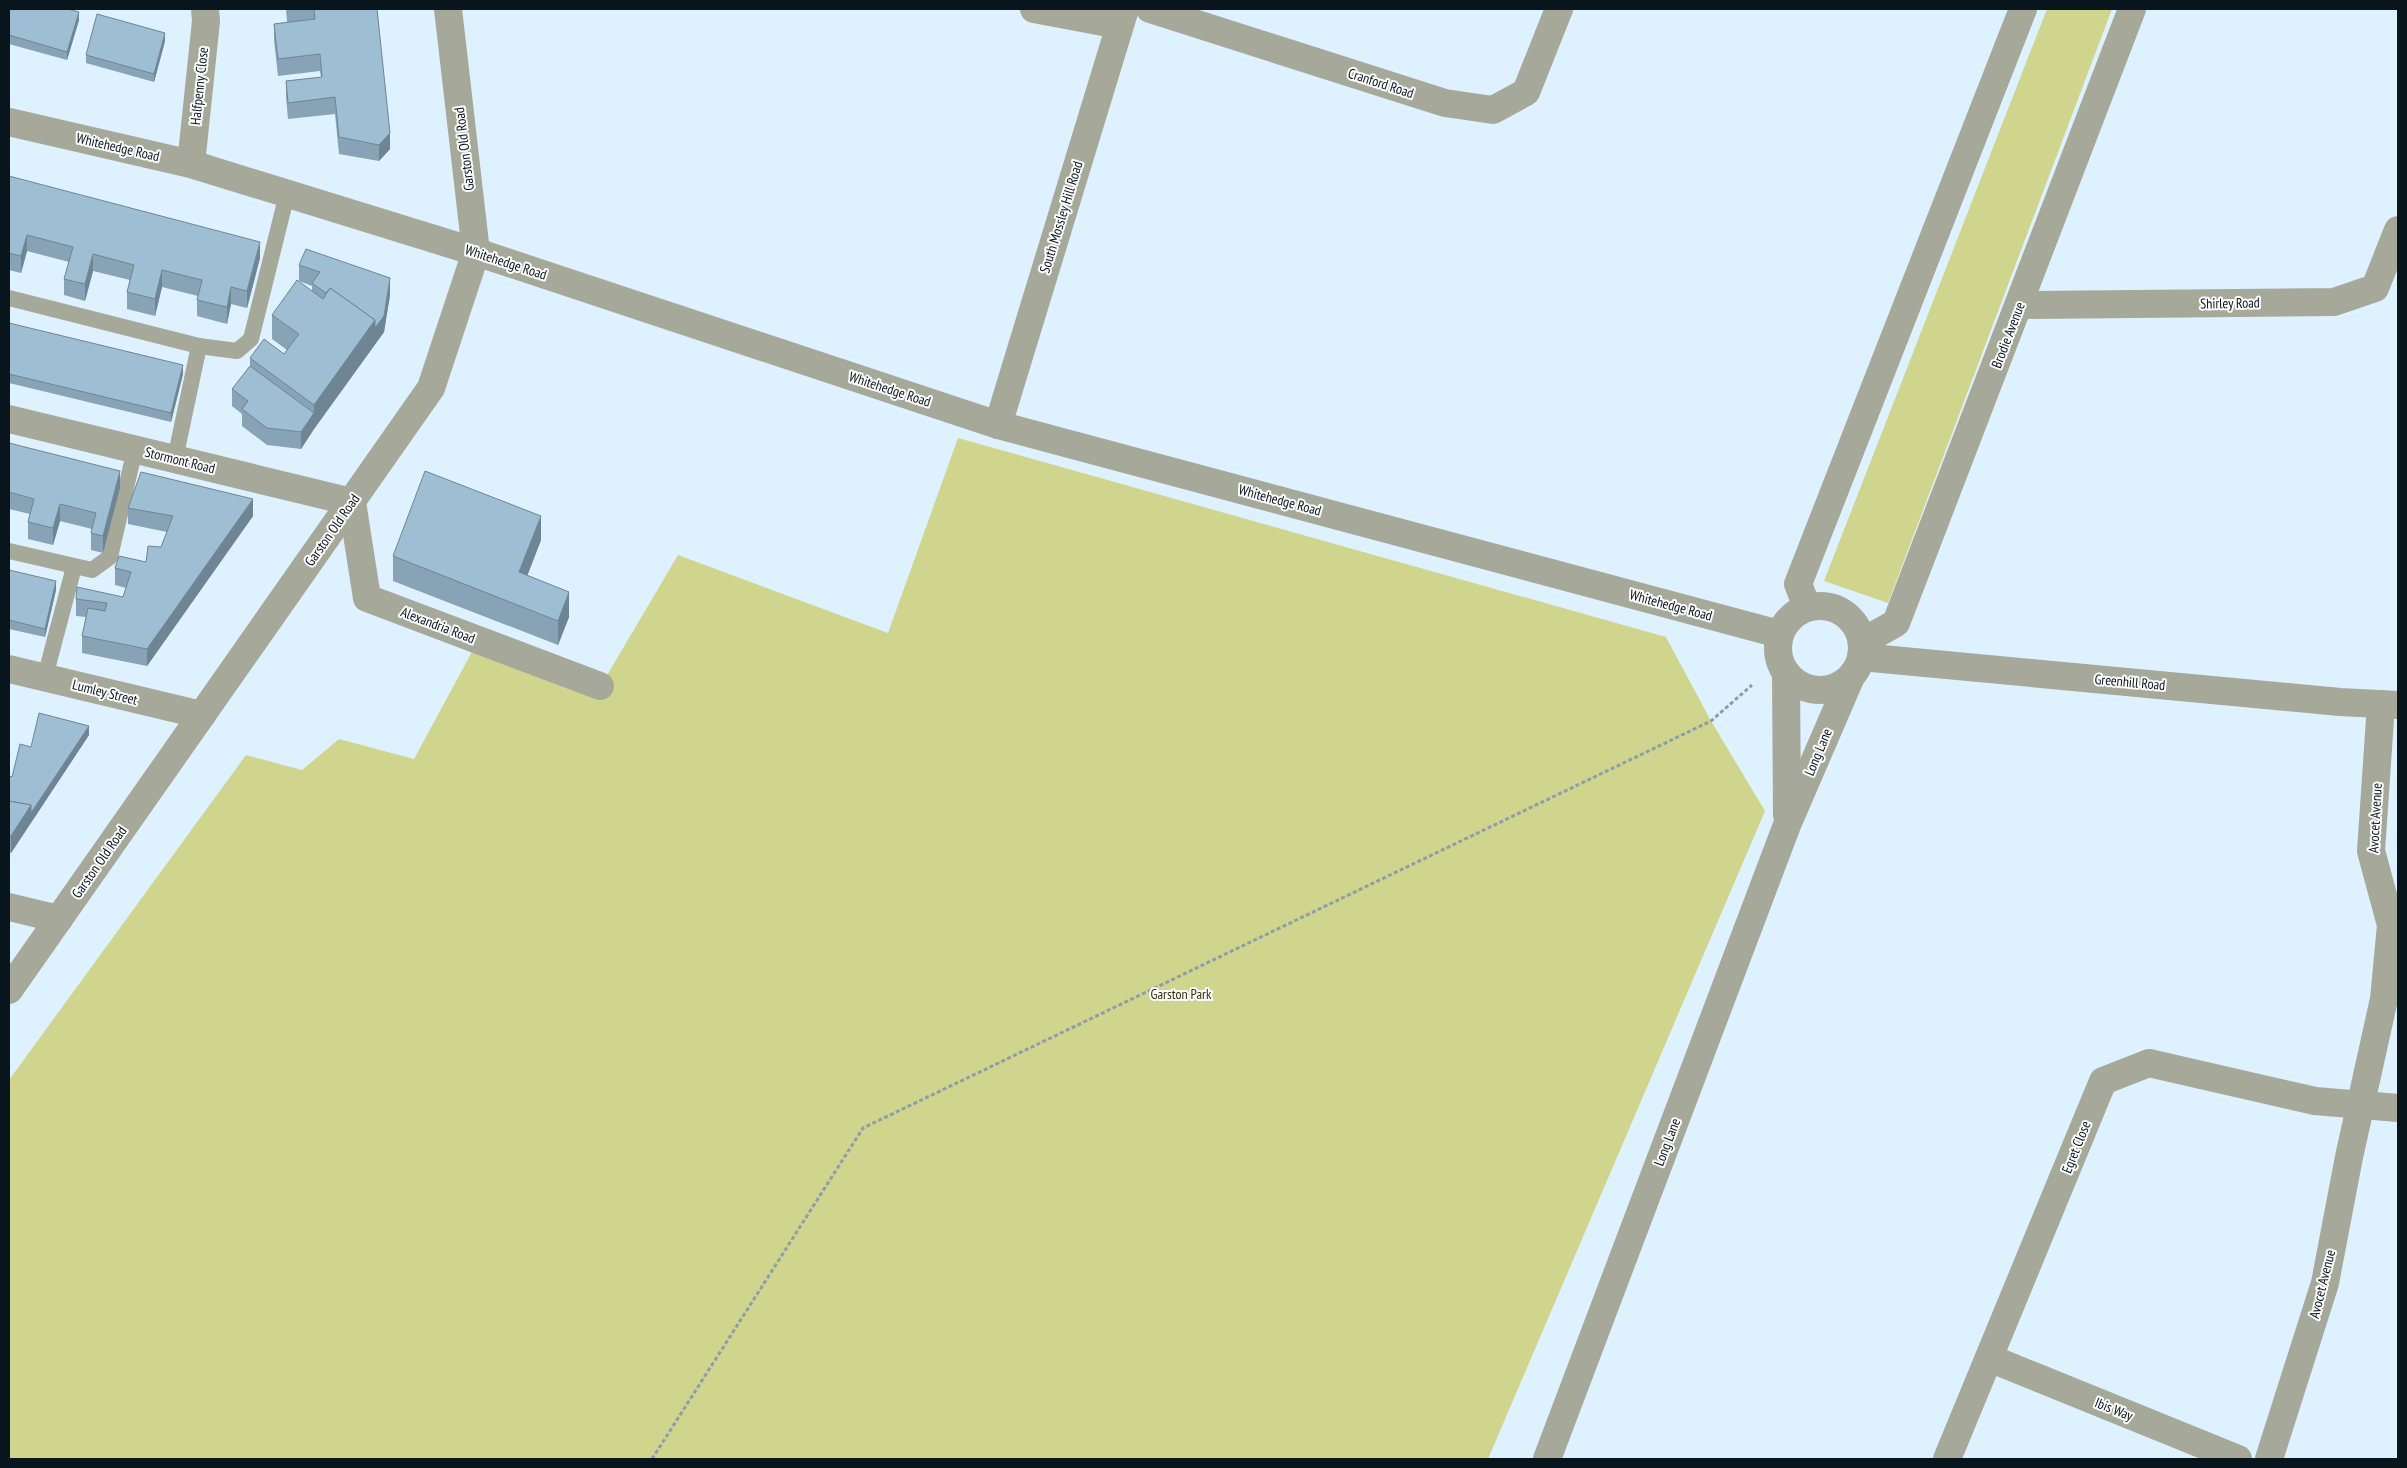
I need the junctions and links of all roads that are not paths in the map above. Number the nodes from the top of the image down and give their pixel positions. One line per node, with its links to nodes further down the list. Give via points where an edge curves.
1 (205, 9): 10 (street, Halfpenny Close)
2 (448, 9): 13 (street, Garston Old Road)
3 (1034, 9): 8 (street)
4 (1150, 9): 5 (street, Cranford Road, via 1445,103 1493,110 1526,92)
5 (1559, 9)
6 (2023, 9): 24 (street, via 1798,584)
7 (2132, 9): 15 (street, Brodie Avenue)
8 (1122, 17): 18 (street, South Mossley Hill Road)
9 (9, 122): 10 (street, Whitehedge Road)
10 (191, 164): 11 (street, Whitehedge Road)
11 (287, 194): 13 (street, Whitehedge Road); 16 (lane, via 251,339 237,351)
12 (2398, 230): 15 (street, Shirley Road, via 2375,288 2334,302)
13 (476, 252): 18 (street, Whitehedge Road); 21 (street, Garston Old Road, via 431,388)
14 (9, 298): 16 (lane)
15 (2020, 306): 26 (street, Brodie Avenue, via 1896,623)
16 (199, 346): 20 (lane)
17 (9, 419): 19 (street, Stormont Road)
18 (998, 425): 25 (street, Whitehedge Road)
19 (135, 449): 20 (street, Stormont Road); 23 (lane, via 110,557 92,570)
20 (175, 459): 21 (street, Stormont Road)
21 (352, 502): 30 (street, Alexandria Road, via 367,598); 32 (street, Garston Old Road)
22 (9, 551): 23 (lane)
23 (74, 567): 29 (lane)
24 (1807, 607): 25 (street, via 1791,617); 26 (street, via 1835,609 1848,616 1857,628)
25 (1779, 634): 27 (street, via 1777,648)
26 (1858, 659): 27 (street, via 1838,687 1824,691 1809,690 1796,684); 31 (street, Greenhill Road); 33 (street, Long Lane)
27 (1782, 668): 33 (street, Long Lane)
28 (9, 669): 29 (street, Lumley Street)
29 (45, 678): 32 (street, Lumley Street)
30 (600, 686)
31 (2390, 705): 37 (street, Avocet Avenue, via 2371,851 2391,925 2384,999)
32 (202, 715): 35 (street, Garston Old Road)
33 (1787, 825): 40 (street, Long Lane)
34 (9, 907): 35 (street)
35 (59, 920): 36 (street, Garston Old Road)
36 (9, 990)
37 (2362, 1106): 38 (street); 39 (street, Egret Close, via 2315,1101 2149,1063 2103,1081); 43 (street, Avocet Avenue, via 2325,1283)
38 (2398, 1108)
39 (1989, 1358): 41 (street, Egret Close); 42 (street, Ibis Way)
40 (1547, 1459)
41 (1947, 1459)
42 (2238, 1459)
43 (2269, 1459)

